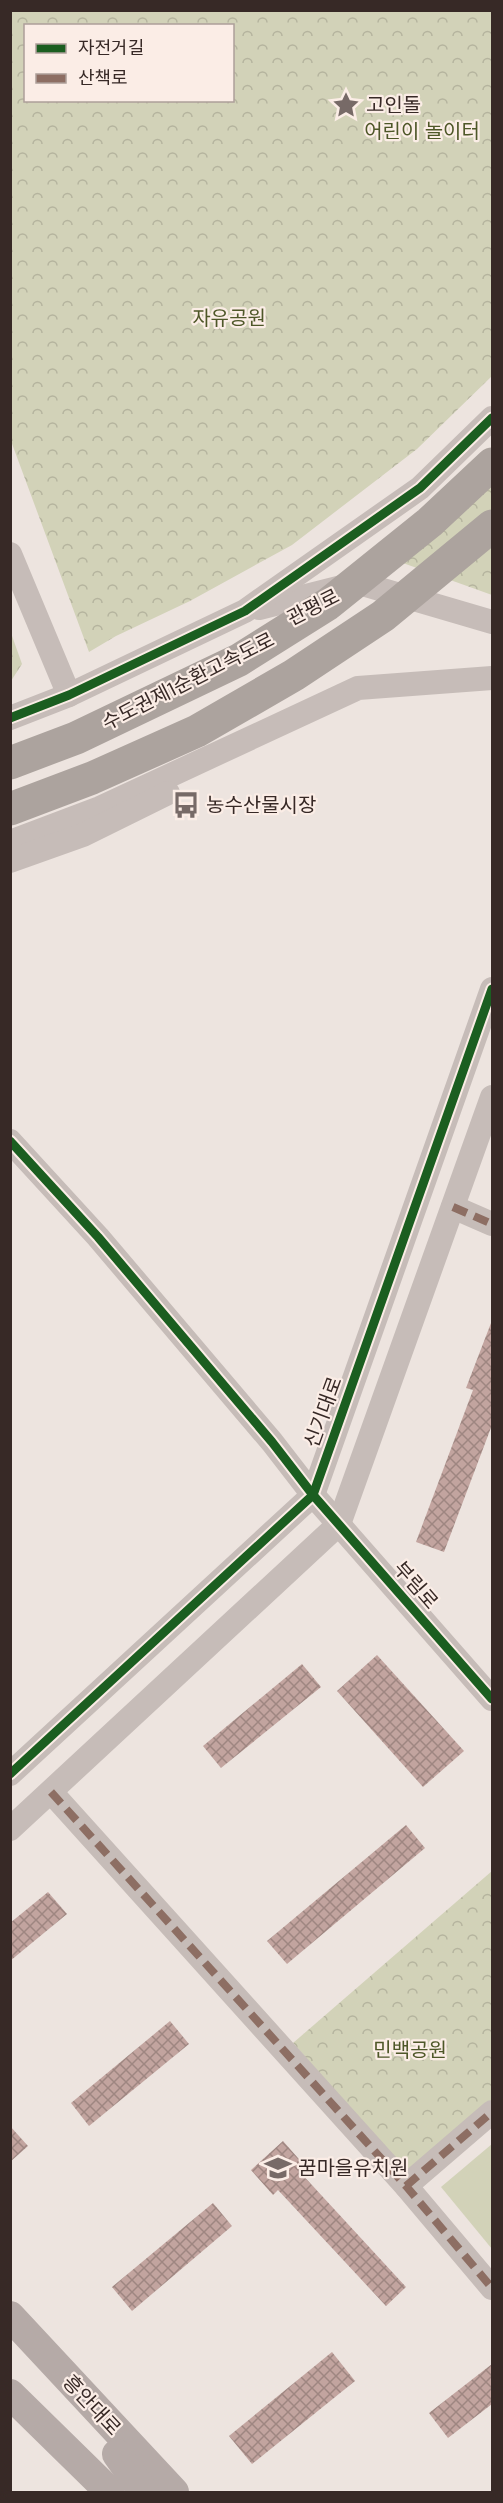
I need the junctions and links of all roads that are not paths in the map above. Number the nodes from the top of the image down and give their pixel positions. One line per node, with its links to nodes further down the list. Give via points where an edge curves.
1 (492, 418): 7 (street, via 420,488)
2 (492, 453): 6 (street)
3 (492, 464): 14 (highway, 수도권제1순환고속도로, bridge, via 430,522 328,604 239,660 76,738)
4 (492, 526): 15 (highway, bridge, via 383,616 294,675 197,731)
5 (10, 554): 11 (street)
6 (359, 583): 7 (street); 8 (street, 관평로); 13 (street, 관평로, via 212,659)
7 (245, 611): 11 (street)
8 (492, 622)
9 (492, 678): 10 (street)
10 (358, 688): 16 (street, via 100,808); 17 (street, via 131,813)
11 (69, 695): 12 (street)
12 (10, 718)
13 (10, 750)
14 (10, 763)
15 (10, 809)
16 (10, 842)
17 (10, 861)
18 (492, 988): 23 (street, 신기대로)
19 (492, 1097): 21 (street)
20 (15, 1155): 23 (street, 부림로, via 98,1237)
21 (453, 1207): 22 (street); 24 (street)
22 (492, 1224)
23 (313, 1495): 24 (street, 부림로); 26 (street, 신기대로)
24 (339, 1524): 25 (street, 부림로); 27 (street)
25 (492, 1698)
26 (10, 1774)
27 (51, 1792): 28 (street); 30 (street)
28 (10, 1829)
29 (492, 2112): 30 (street)
30 (406, 2186): 31 (street)
31 (492, 2288)
32 (10, 2316): 33 (main road, 흥안대로)
33 (51, 2361): 37 (main road); 38 (main road, 흥안대로)
34 (10, 2394): 35 (main road); 36 (main road)
35 (86, 2493)
36 (110, 2493)
37 (144, 2493)
38 (174, 2493)

